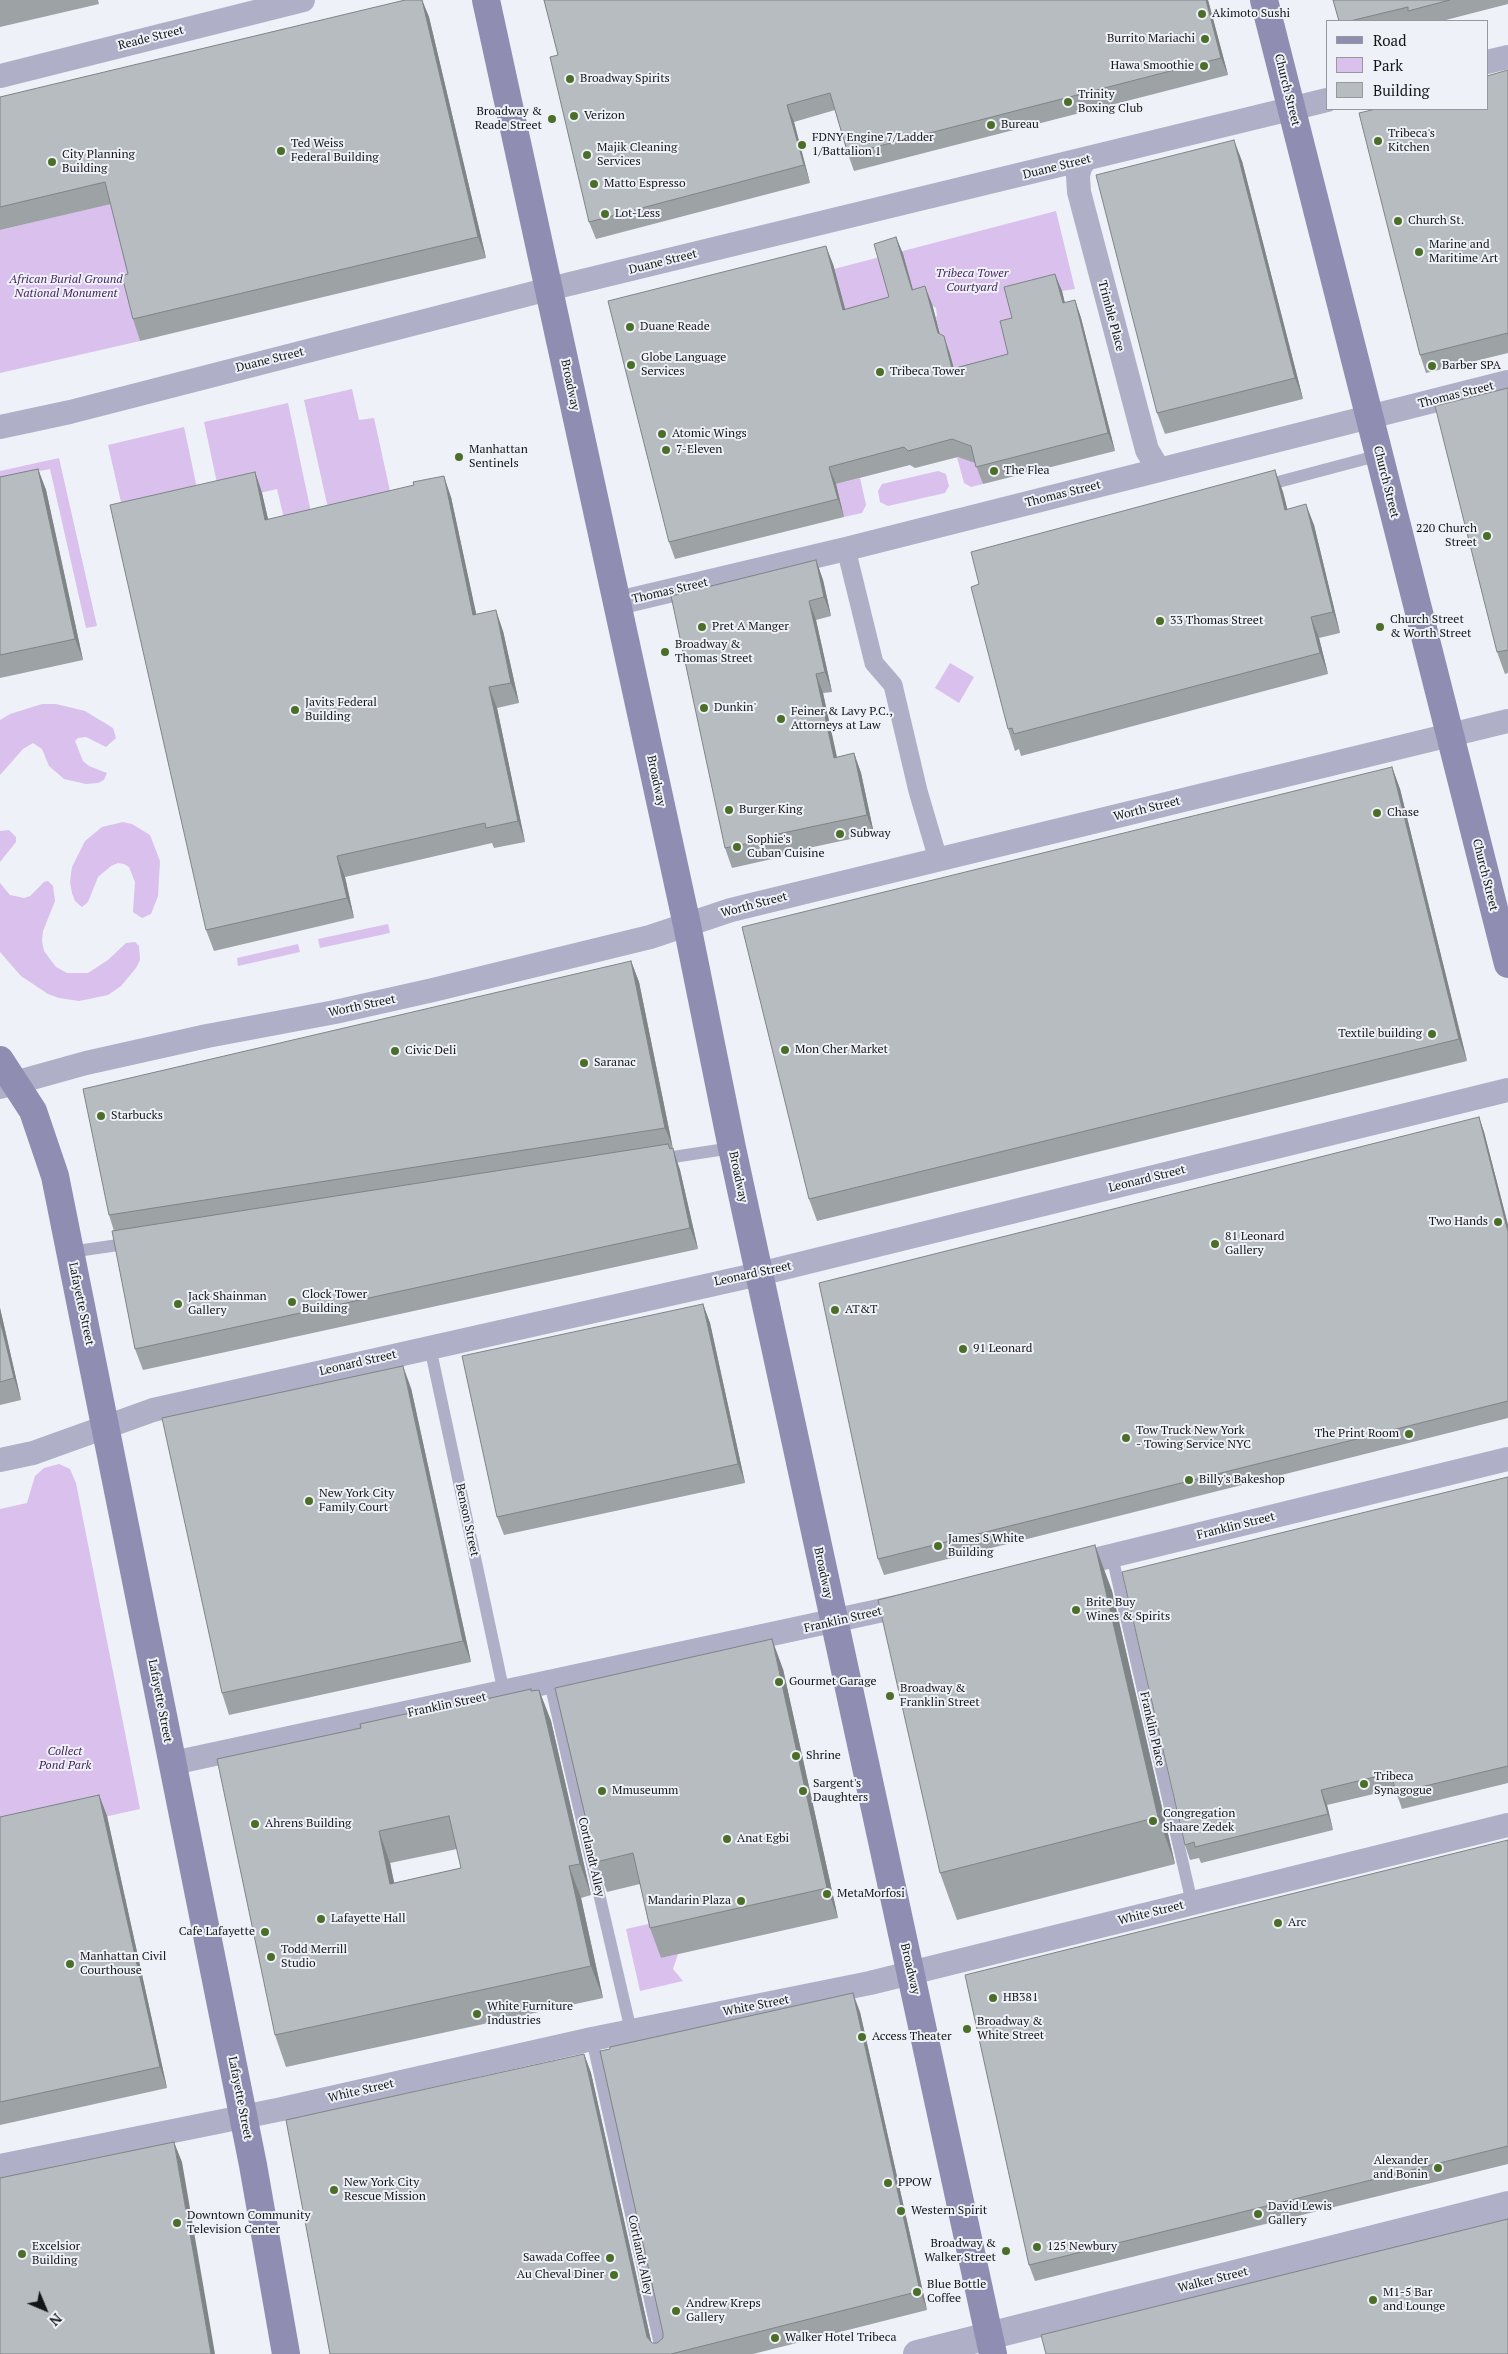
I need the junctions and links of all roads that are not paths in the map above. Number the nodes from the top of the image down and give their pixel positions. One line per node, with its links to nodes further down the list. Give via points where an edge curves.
1 (303, 0): 6 (street, Reade Street)
2 (486, 0): 10 (main road, Broadway)
3 (1264, 0): 8 (main road, Church Street)
4 (1508, 56): 5 (street)
5 (1488, 62)
6 (0, 76)
7 (1326, 100): 8 (street, Duane Street)
8 (1291, 108): 9 (street, Duane Street); 12 (main road, Church Street)
9 (1085, 160): 10 (street, Duane Street); 15 (street, Trimble Place, via 1078,176 1079,192 1147,450)
10 (549, 289): 13 (street, Duane Street, via 70,412); 18 (main road, Broadway)
11 (1508, 382): 12 (street, Thomas Street)
12 (1370, 417): 14 (main road, Church Street); 15 (street, Thomas Street)
13 (0, 427)
14 (1380, 455): 16 (lane); 20 (main road, Church Street)
15 (1159, 470): 17 (street, Thomas Street)
16 (1253, 489)
17 (846, 549): 18 (street, Thomas Street); 21 (street, via 874,663 893,686)
18 (618, 603): 22 (main road, Broadway)
19 (1508, 721): 20 (street, Worth Street)
20 (1450, 735): 21 (street, Worth Street); 23 (main road, Church Street)
21 (938, 860): 22 (street, Worth Street, via 731,910)
22 (687, 925): 25 (street, Worth Street, via 650,937 373,1004 198,1038); 27 (main road, Broadway)
23 (1508, 964)
24 (0, 1060): 25 (main road, Lafayette Street)
25 (8, 1084): 30 (main road, Lafayette Street, via 37,1120 51,1162)
26 (1508, 1090): 31 (street, Leonard Street)
27 (732, 1148): 28 (lane); 31 (main road, Broadway)
28 (644, 1161)
29 (140, 1242): 30 (lane)
30 (70, 1252): 33 (main road, Lafayette Street)
31 (759, 1274): 32 (street, Leonard Street); 39 (main road, Broadway)
32 (430, 1347): 33 (street, Leonard Street, via 153,1410); 41 (lane, Benson Street)
33 (106, 1427): 35 (street, Leonard Street, via 33,1453); 42 (main road, Lafayette Street)
34 (1508, 1459): 36 (street, Franklin Street)
35 (0, 1460)
36 (1112, 1556): 37 (street, Franklin Street); 44 (lane, Franklin Place)
37 (1046, 1572)
38 (934, 1598): 39 (street, Franklin Street)
39 (833, 1622): 40 (street, Franklin Street); 45 (main road, Broadway)
40 (550, 1683): 41 (street, Franklin Street); 46 (lane, Cortlandt Alley)
41 (504, 1693): 42 (street, Franklin Street)
42 (173, 1763): 48 (main road, Lafayette Street)
43 (1508, 1825): 44 (street, White Street)
44 (1192, 1903): 45 (street, White Street)
45 (911, 1972): 46 (street, White Street); 51 (main road, Broadway)
46 (630, 2031): 47 (street, White Street)
47 (592, 2039): 48 (street, White Street); 53 (lane, Cortlandt Alley)
48 (243, 2117): 49 (street, White Street); 52 (main road, Lafayette Street)
49 (0, 2166)
50 (1508, 2206): 51 (street, Walker Street)
51 (991, 2345): 54 (street, Walker Street)
52 (286, 2354)
53 (662, 2354)
54 (917, 2354)

